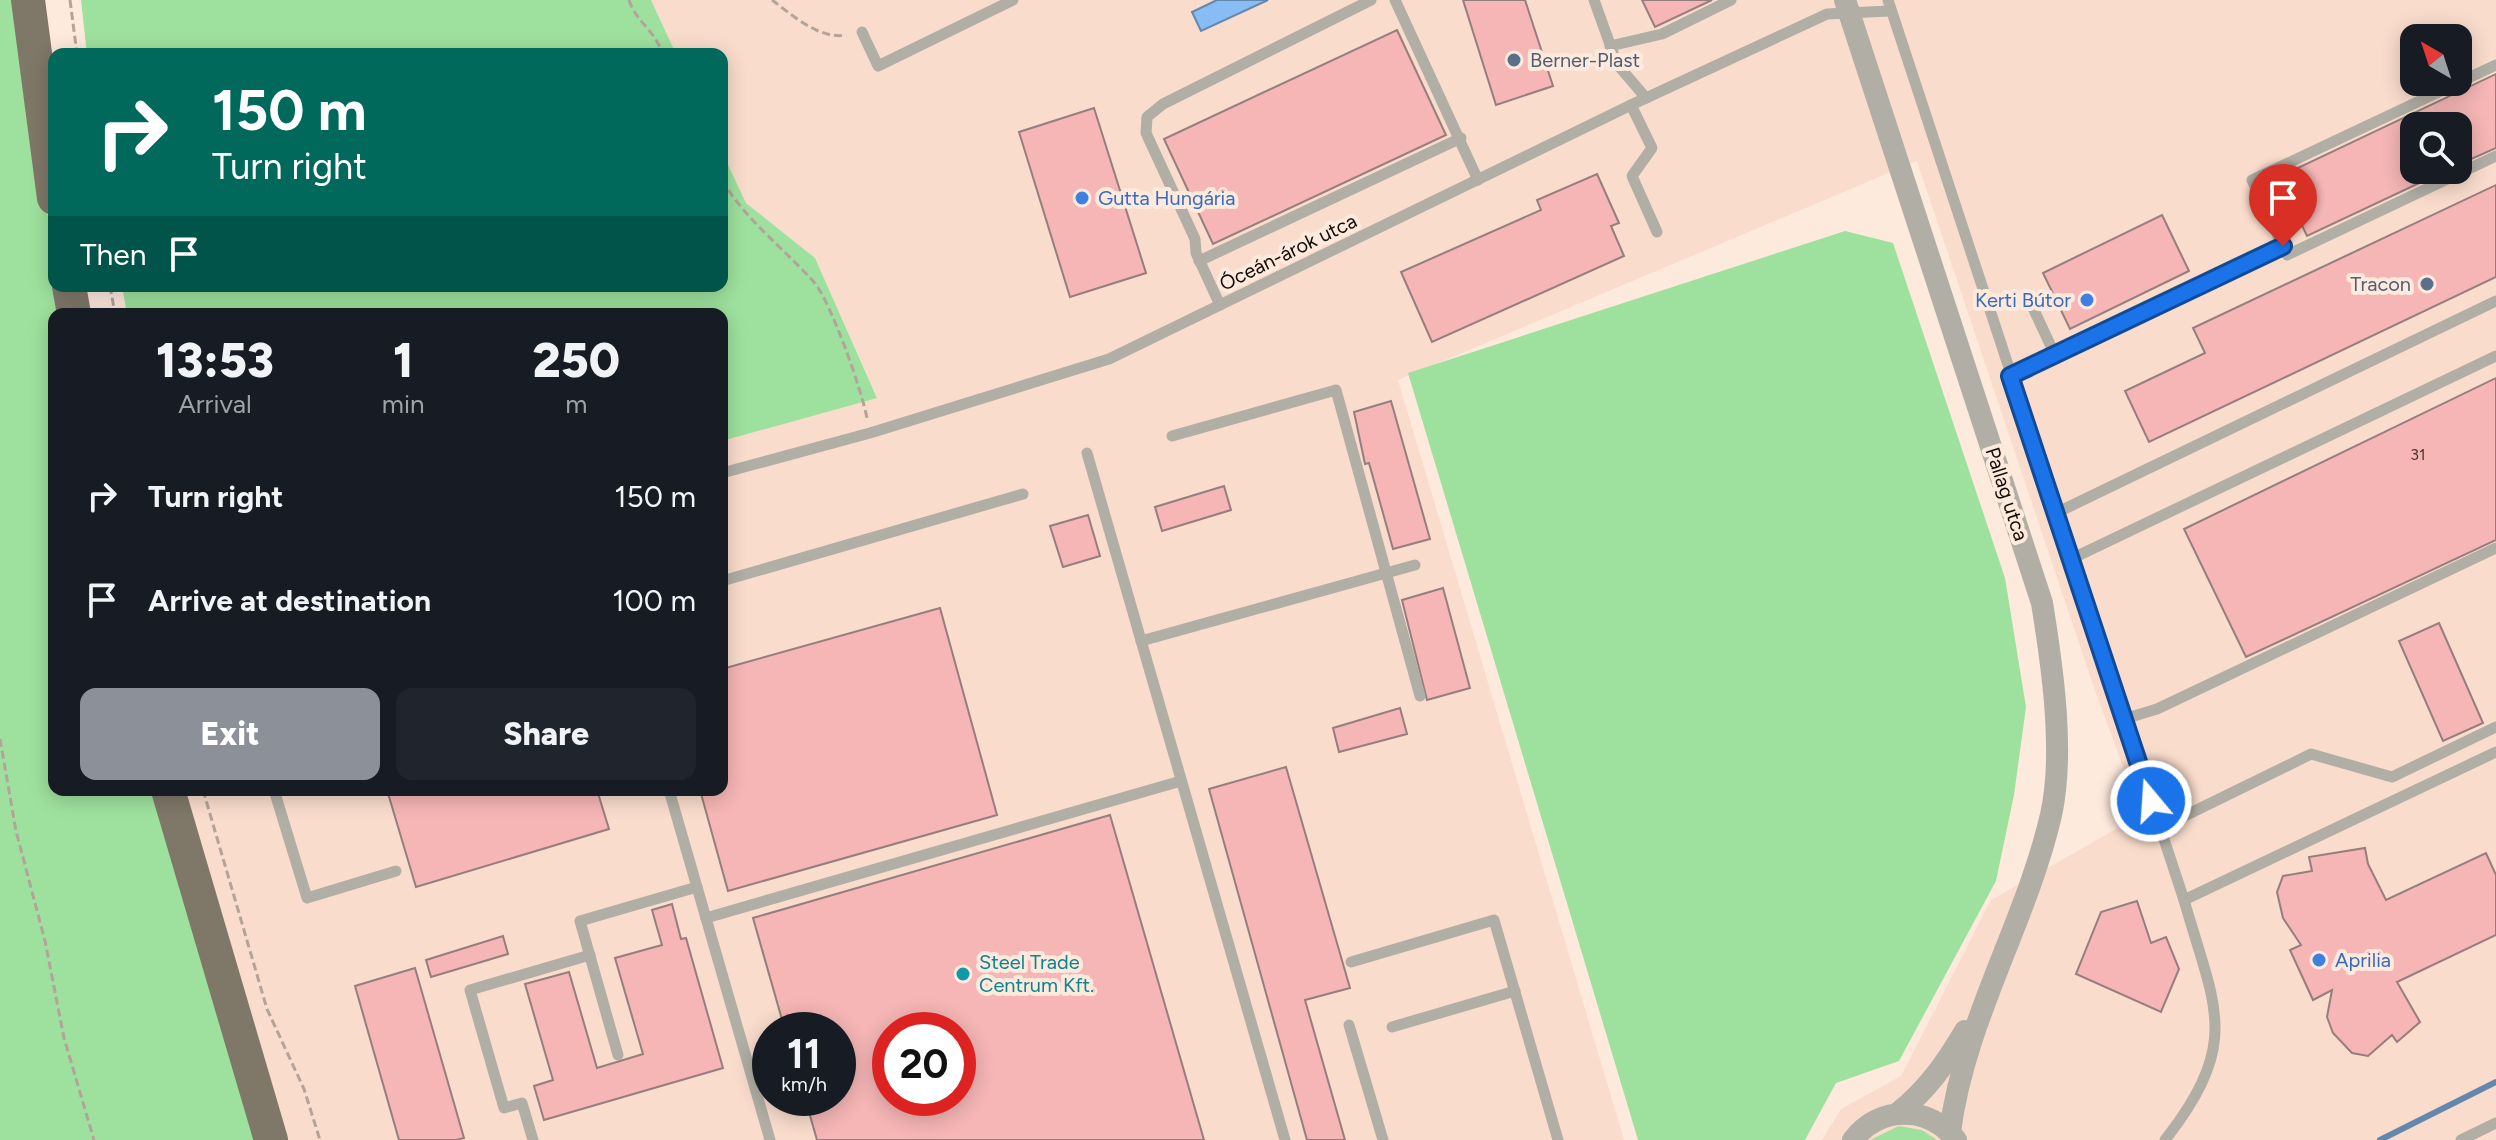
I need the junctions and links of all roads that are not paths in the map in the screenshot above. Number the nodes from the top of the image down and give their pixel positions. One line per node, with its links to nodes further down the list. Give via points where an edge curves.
1 (28, 0): 16 (main road)
2 (1013, 0): 10 (lane, via 878,66)
3 (1371, 0): 21 (lane, via 1163,104 1147,117 1146,133 1195,239)
4 (1395, 0): 15 (lane)
5 (1594, 0): 11 (lane)
6 (1731, 0): 11 (lane, via 1662,34)
7 (1822, 0): 9 (lane)
8 (1888, 6): 9 (lane); 27 (lane, Pallag utca)
9 (1840, 8): 13 (lane, Óceán-árok utca); 55 (street, Pallag utca, via 2042,603 2056,740 2052,811 2035,876)
10 (862, 32)
11 (1610, 46): 13 (lane, via 1617,64)
12 (2496, 65): 20 (lane, via 2252,180)
13 (1646, 98): 14 (lane, Óceán-árok utca)
14 (1631, 105): 18 (lane, Óceán-árok utca); 19 (lane, via 1652,148 1632,176)
15 (1461, 138): 18 (lane); 21 (lane)
16 (48, 152)
17 (2496, 156): 20 (lane, via 2287,255)
18 (1478, 180): 24 (lane, Óceán-árok utca)
19 (1657, 232)
20 (2283, 246): 25 (lane)
21 (1199, 261): 24 (lane)
22 (2027, 295): 25 (lane)
23 (2496, 301): 32 (lane)
24 (1220, 305): 30 (lane, Óceán-árok utca, via 1109,359)
25 (2055, 355): 27 (lane)
26 (2496, 356): 34 (lane)
27 (2010, 376): 32 (lane, Pallag utca)
28 (1172, 436): 36 (lane, via 1336,390)
29 (1087, 453): 38 (lane)
30 (728, 471)
31 (1023, 494): 37 (lane)
32 (2056, 513): 34 (lane, Pallag utca)
33 (2496, 548): 40 (lane, via 2157,709)
34 (2071, 559): 40 (lane, Pallag utca)
35 (1415, 565): 36 (lane)
36 (1386, 573): 38 (lane); 39 (lane)
37 (728, 579)
38 (1141, 641): 43 (lane)
39 (1420, 696)
40 (2124, 719): 47 (lane, Pallag utca)
41 (2496, 727): 47 (lane, via 2392,777 2311,754)
42 (2496, 752): 50 (lane)
43 (1181, 781): 51 (lane); 65 (lane)
44 (170, 796): 62 (main road)
45 (276, 796): 48 (lane, via 307,898)
46 (671, 796): 49 (lane)
47 (2160, 828): 50 (lane, Pallag utca)
48 (396, 871)
49 (697, 887): 51 (lane); 52 (lane, via 580,921)
50 (2184, 900): 69 (lane, Pallag utca, via 2216,1011 2217,1041 2208,1073)
51 (706, 918): 64 (lane)
52 (590, 955): 58 (lane); 63 (lane, via 470,990 504,1108 522,1103)
53 (1351, 962): 54 (lane, via 1494,920)
54 (1515, 991): 57 (lane); 67 (lane)
55 (1987, 996): 59 (street, via 1940,1072); 61 (street, via 1965,1060)
56 (1349, 1025): 66 (lane)
57 (1392, 1027)
58 (618, 1055)
59 (1898, 1113): 61 (street, via 1920,1115); 68 (street, via 1877,1118)
60 (2496, 1123): 70 (lane)
61 (1953, 1136)
62 (271, 1140)
63 (533, 1140)
64 (770, 1140)
65 (1285, 1140)
66 (1383, 1140)
67 (1558, 1140)
68 (1853, 1140)
69 (2165, 1140)
70 (2461, 1140)

